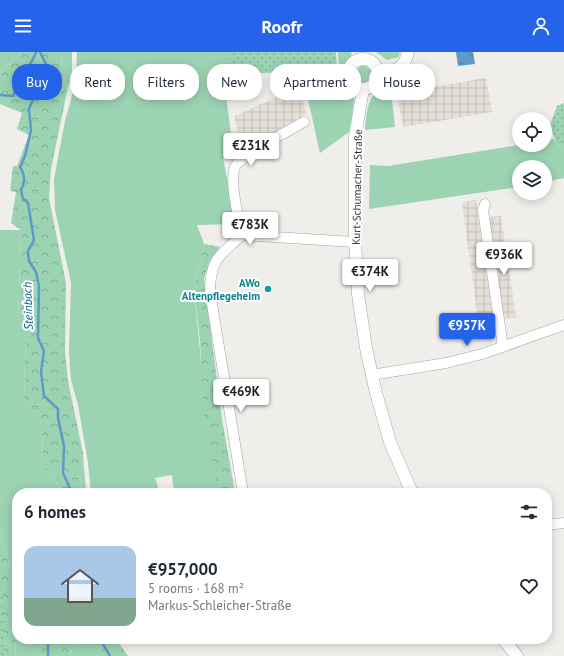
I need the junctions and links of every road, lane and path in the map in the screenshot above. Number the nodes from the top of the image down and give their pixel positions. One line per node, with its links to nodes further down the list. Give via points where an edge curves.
1 (408, 52): 4 (street)
2 (357, 56): 3 (street); 6 (street, via 348,76 356,87)
3 (374, 64)
4 (404, 64)
5 (369, 86): 6 (street)
6 (363, 89): 10 (street, Kurt-Schumacher-Straße, via 355,138)
7 (304, 122): 9 (street, via 235,166 233,178)
8 (485, 204): 12 (street, via 483,210)
9 (242, 235): 10 (street); 14 (street, via 223,250 214,262 210,274 210,288)
10 (355, 242): 13 (street, Kurt-Schumacher-Straße, via 358,294)
11 (564, 324): 12 (street)
12 (503, 347): 13 (street, via 446,363)
13 (372, 375): 15 (street, Kurt-Schumacher-Straße, via 390,442)
14 (242, 488)
15 (410, 488)
16 (564, 523): 17 (street)
17 (552, 524)
18 (507, 644): 19 (street)
19 (517, 656)

